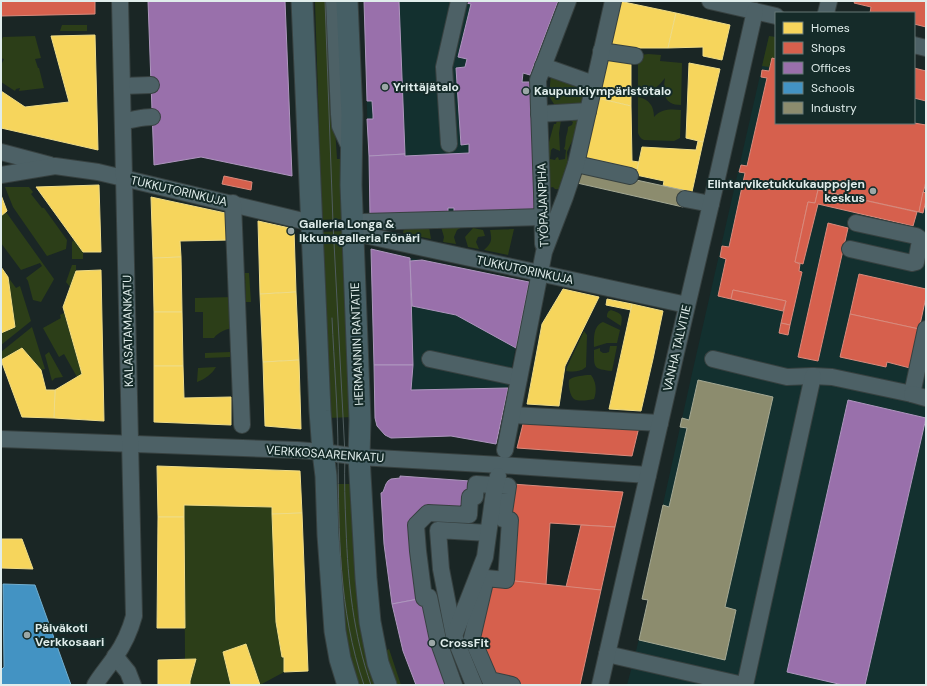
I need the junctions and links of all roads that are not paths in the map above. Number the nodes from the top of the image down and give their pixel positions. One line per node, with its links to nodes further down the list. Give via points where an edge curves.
1 (120, 1): 21 (street, KALASATAMANKATU)
2 (302, 1): 29 (main road)
3 (310, 1): 29 (street, via 315,124)
4 (334, 1): 27 (street, via 340,126)
5 (347, 1): 27 (main road, HERMANNIN RANTATIE)
6 (568, 1): 18 (street, TYÖPAJANPIHA)
7 (613, 1): 16 (street, TYÖPAJANPIHA)
8 (710, 1): 11 (street)
9 (828, 1): 12 (street)
10 (459, 2): 26 (street, via 444,67)
11 (755, 11): 13 (street); 37 (street, VANHA TALVITIE)
12 (826, 12)
13 (775, 16)
14 (915, 45): 15 (street)
15 (926, 48)
16 (602, 51): 17 (street); 19 (street, TYÖPAJANPIHA)
17 (635, 56)
18 (543, 66): 19 (street); 23 (street, TYÖPAJANPIHA, via 538,80)
19 (594, 84): 22 (street, TYÖPAJANPIHA)
20 (151, 85): 21 (street)
21 (122, 86): 24 (street, KALASATAMANKATU)
22 (588, 111): 23 (street); 30 (street, TYÖPAJANPIHA)
23 (539, 114): 38 (street, TYÖPAJANPIHA)
24 (128, 120): 25 (street, via 142,125); 34 (street, KALASATAMANKATU)
25 (153, 121)
26 (449, 144)
27 (351, 151): 59 (main road, HERMANNIN RANTATIE)
28 (1, 152): 31 (street, TUKKUTORINKUJA)
29 (309, 153): 58 (main road)
30 (576, 164): 33 (street); 43 (street, TYÖPAJANPIHA)
31 (55, 166): 32 (street, TUKKUTORINKUJA); 34 (street, TUKKUTORINKUJA)
32 (1, 176)
33 (630, 176)
34 (125, 178): 36 (street, TUKKUTORINKUJA); 57 (street, KALASATAMANKATU)
35 (685, 199): 37 (street)
36 (233, 203): 39 (street, TUKKUTORINKUJA); 55 (street)
37 (711, 204): 46 (street, VANHA TALVITIE)
38 (543, 218): 43 (street, TYÖPAJANPIHA); 45 (street, TUKKUTORINKUJA, via 364,229)
39 (303, 221)
40 (856, 223): 41 (street)
41 (889, 230): 44 (street); 44 (street, via 916,236 920,241 916,262)
42 (850, 249): 44 (street)
43 (544, 252): 45 (street)
44 (884, 257)
45 (540, 272): 46 (street, TUKKUTORINKUJA); 51 (street)
46 (687, 305): 54 (street, VANHA TALVITIE)
47 (926, 329): 52 (street)
48 (430, 359): 51 (street)
49 (713, 359): 50 (street, via 787,377)
50 (813, 376): 52 (street); 74 (street)
51 (519, 378): 53 (street)
52 (919, 396)
53 (512, 415): 54 (street); 60 (street)
54 (660, 423): 61 (street, VANHA TALVITIE)
55 (242, 425)
56 (1, 437): 57 (street, VERKKOSAARENKATU)
57 (130, 444): 58 (street, VERKKOSAARENKATU); 65 (street, KALASATAMANKATU, via 134,616 130,630)
58 (323, 452): 59 (street, VERKKOSAARENKATU); 68 (main road, via 335,631)
59 (359, 457): 60 (street, VERKKOSAARENKATU); 69 (main road, HERMANNIN RANTATIE, via 370,622 378,663)
60 (503, 457): 61 (street, VERKKOSAARENKATU); 62 (street, via 494,492)
61 (648, 475): 64 (street, VANHA TALVITIE)
62 (488, 533): 63 (street, via 484,557); 63 (street, via 438,530 441,569)
63 (454, 636): 71 (street)
64 (607, 654): 73 (street, VANHA TALVITIE); 74 (street)
65 (115, 656): 66 (street, KALASATAMANKATU); 67 (street, via 128,672)
66 (95, 685)
67 (133, 685)
68 (348, 685)
69 (386, 685)
70 (454, 685): 72 (street, via 438,640 429,597 424,598 416,525 428,513 469,516 470,497 475,497 476,484 508,486 503,519 510,520 506,580 486,578 472,638 490,680)
71 (474, 685)
72 (512, 685)
73 (600, 685)
74 (744, 685)

